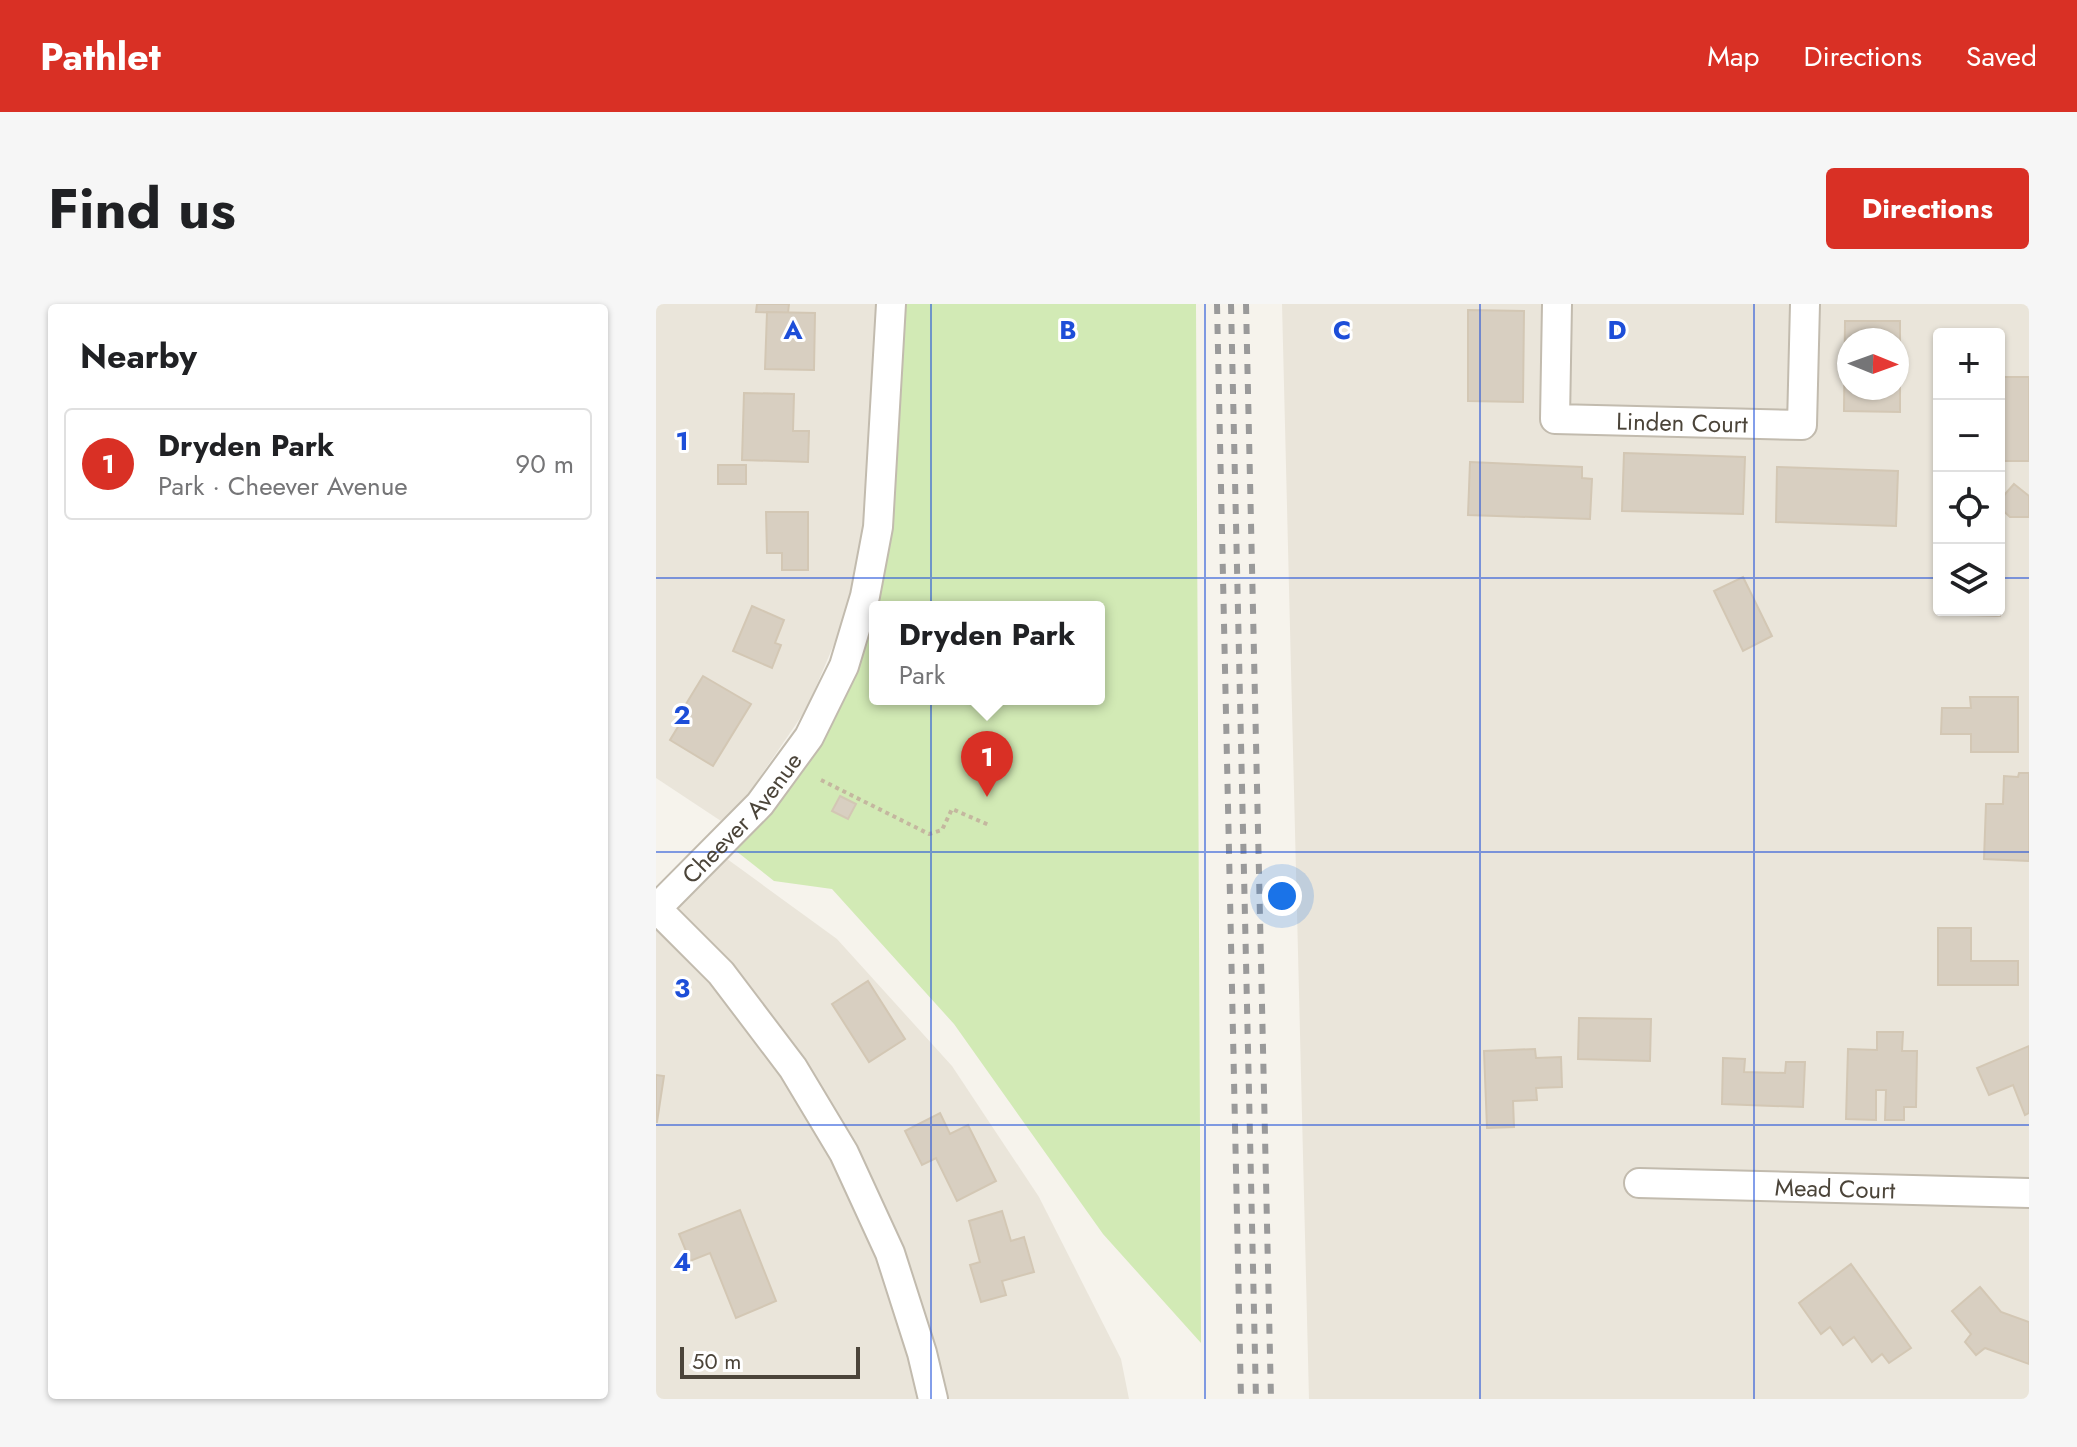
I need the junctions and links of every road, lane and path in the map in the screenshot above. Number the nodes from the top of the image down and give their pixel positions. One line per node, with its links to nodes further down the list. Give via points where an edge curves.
1 (891, 304): 6 (street, Cheever Avenue, via 878,527 844,666 809,737 760,804)
2 (1557, 304): 3 (street, Linden Court, via 1555,419 1802,425)
3 (1805, 304)
4 (821, 780): 5 (path, via 929,834 942,830 952,809)
5 (989, 825)
6 (656, 908): 9 (street, Cheever Avenue, via 721,973 793,1068 844,1153 890,1253)
7 (1639, 1183): 8 (street, Mead Court)
8 (2029, 1193)
9 (933, 1399)

